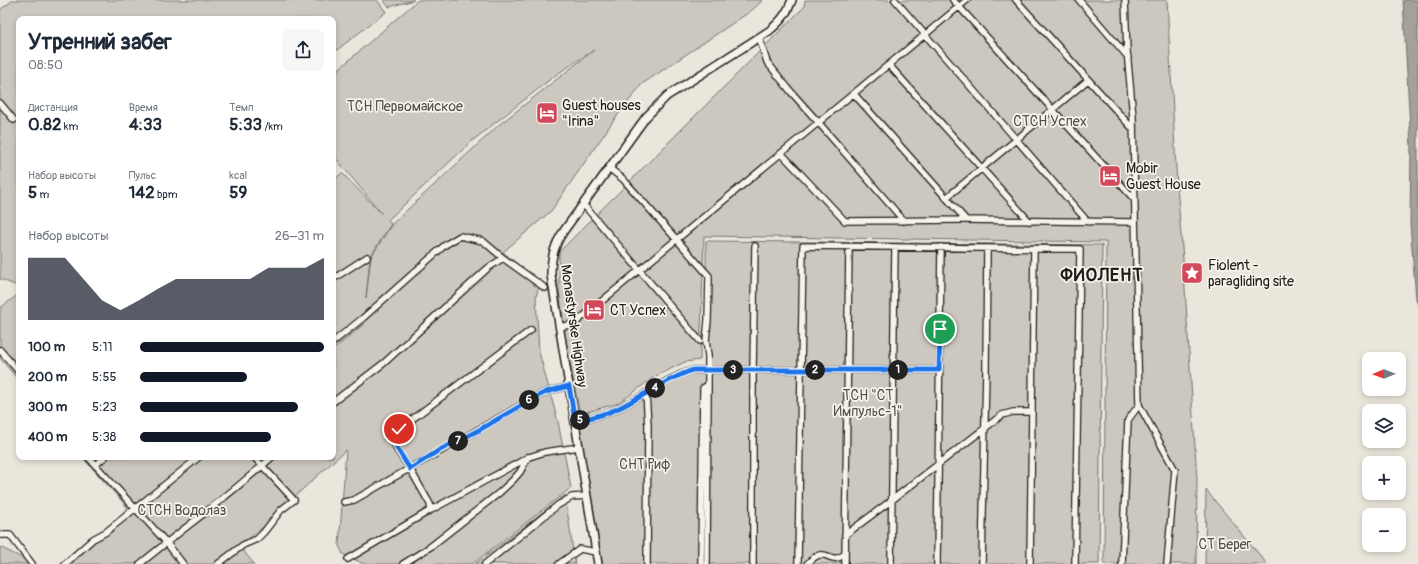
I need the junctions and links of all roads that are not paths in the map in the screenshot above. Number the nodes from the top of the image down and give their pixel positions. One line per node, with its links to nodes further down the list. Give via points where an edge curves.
1 (792, 0): 10 (main road, Monastyrske Highway, via 780,22)
2 (896, 0): 9 (street)
3 (953, 0): 8 (street)
4 (967, 0): 8 (street)
5 (1016, 0): 13 (street)
6 (1079, 0): 11 (street)
7 (1125, 0): 11 (street)
8 (958, 7): 9 (street); 16 (street)
9 (925, 34): 12 (street); 20 (street)
10 (759, 37): 18 (street, via 767,62); 22 (main road, Monastyrske Highway, via 667,96 646,117)
11 (1128, 57): 19 (street)
12 (889, 65): 14 (street); 23 (street)
13 (1088, 80): 16 (street); 19 (street)
14 (854, 94): 18 (street); 24 (street)
15 (0, 103): 17 (street)
16 (1053, 109): 20 (street); 25 (street)
17 (14, 120)
18 (818, 122): 21 (street); 28 (street)
19 (1133, 129): 25 (street)
20 (1017, 140): 23 (street); 30 (street)
21 (781, 153): 28 (street, via 845,221); 32 (street)
22 (608, 168): 26 (main road, Monastyrske Highway); 32 (street, via 623,179)
23 (982, 169): 24 (street); 29 (street)
24 (946, 198): 27 (street)
25 (1134, 200): 31 (street)
26 (583, 204): 41 (street); 44 (main road, Monastyrske Highway, via 557,242 551,260)
27 (966, 220): 28 (street); 29 (street)
28 (904, 221)
29 (1029, 221): 30 (street)
30 (1088, 222): 31 (street)
31 (1135, 222): 60 (street)
32 (676, 239): 41 (street); 50 (street, via 708,276)
33 (755, 246): 51 (street)
34 (849, 247): 35 (street); 52 (street, via 803,246); 53 (street)
35 (895, 247): 36 (street); 54 (street)
36 (941, 247): 37 (street); 55 (street)
37 (987, 248): 38 (street); 63 (street)
38 (1034, 249): 61 (street); 106 (street, via 1080,249)
39 (367, 256): 42 (street)
40 (503, 258): 43 (street); 46 (street, via 483,241 460,236 445,245); 59 (street, via 482,273 384,362)
41 (640, 270): 44 (street, via 574,324); 47 (street)
42 (336, 277)
43 (545, 288)
44 (559, 327): 57 (main road, Monastyrske Highway)
45 (531, 330): 74 (street, via 394,433 393,438 398,450)
46 (336, 340)
47 (700, 341)
48 (0, 350): 49 (street)
49 (16, 368)
50 (708, 369): 51 (street); 56 (street); 58 (street, via 684,373)
51 (753, 370): 52 (street); 98 (street)
52 (801, 370): 53 (street); 99 (street)
53 (848, 370): 54 (street); 81 (street)
54 (894, 370): 55 (street); 76 (street)
55 (939, 370): 71 (street)
56 (708, 385): 96 (street, via 703,388); 97 (street)
57 (569, 386): 62 (main road, Monastyrske Highway); 74 (street, via 536,397)
58 (646, 393): 62 (street, via 605,415); 95 (street)
59 (336, 400)
60 (1139, 405): 107 (street, via 1128,420); 108 (street, via 1175,470)
61 (1032, 412): 63 (street, via 1005,414); 105 (street)
62 (575, 421): 64 (main road, Monastyrske Highway)
63 (985, 428): 71 (street); 104 (street)
64 (579, 447): 65 (street); 75 (main road, Monastyrske Highway)
65 (528, 457): 79 (street); 91 (street, via 520,472 494,497 430,547)
66 (91, 460): 72 (street)
67 (101, 460): 72 (street)
68 (195, 460): 78 (street)
69 (257, 460): 73 (street)
70 (269, 460): 73 (street)
71 (938, 464): 76 (street); 103 (street)
72 (95, 465): 78 (street)
73 (262, 466): 82 (street); 90 (street, via 294,500 281,510 257,539 238,548)
74 (410, 469): 77 (street, via 354,500); 79 (street)
75 (587, 496): 83 (main road, Monastyrske Highway); 92 (street, via 572,497 555,507)
76 (892, 500): 81 (street); 102 (street)
77 (344, 502)
78 (135, 508): 82 (street); 87 (street, via 106,532 93,539)
79 (431, 510): 85 (street)
80 (0, 535): 86 (street, via 10,535)
81 (845, 535): 84 (street)
82 (166, 542): 88 (street); 89 (street)
83 (596, 552): 93 (street, via 580,549); 94 (main road, Monastyrske Highway)
84 (845, 554): 100 (street, via 837,560 831,560 822,554); 101 (street)
85 (348, 559)
86 (32, 564)
87 (65, 564)
88 (140, 564)
89 (183, 564)
90 (218, 564)
91 (403, 564)
92 (485, 564)
93 (559, 564)
94 (598, 564)
95 (647, 564)
96 (701, 564)
97 (707, 564)
98 (753, 564)
99 (798, 564)
100 (807, 564)
101 (845, 564)
102 (891, 564)
103 (937, 564)
104 (982, 564)
105 (1030, 564)
106 (1075, 564)
107 (1122, 564)
108 (1167, 564)

